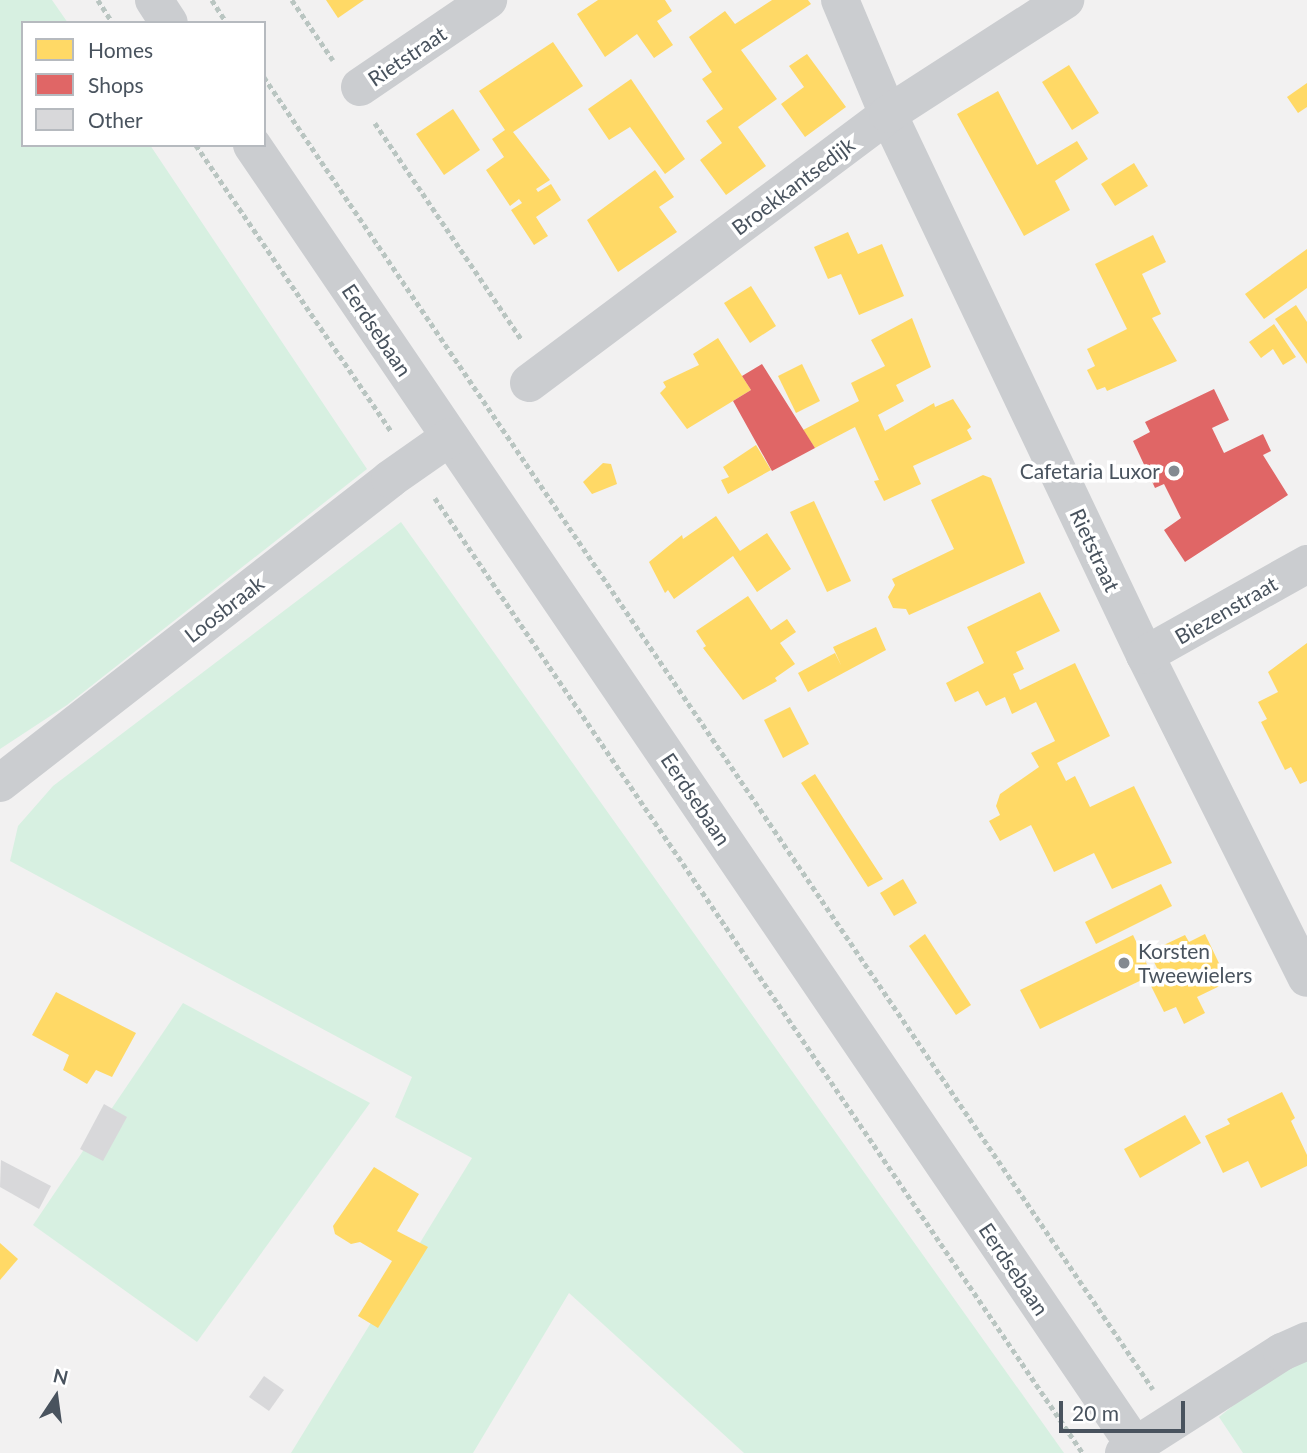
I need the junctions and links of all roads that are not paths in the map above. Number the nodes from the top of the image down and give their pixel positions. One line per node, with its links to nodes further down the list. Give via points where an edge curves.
1 (154, 0): 5 (street)
2 (488, 0): 6 (street, Rietstraat)
3 (1065, 0): 7 (street, Broekkantsedijk)
4 (843, 1): 7 (street, Rietstraat)
5 (168, 21)
6 (356, 90)
7 (888, 114): 9 (street, Broekkantsedijk); 12 (street, Rietstraat)
8 (253, 147): 10 (street, Eerdsebaan)
9 (529, 383)
10 (450, 438): 13 (street, Loosbraak, via 390,479); 16 (street, Eerdsebaan)
11 (1307, 564): 12 (street, Biezenstraat)
12 (1145, 655): 14 (street, Rietstraat)
13 (0, 783)
14 (1307, 978)
15 (1307, 1341): 16 (street, via 1283,1352)
16 (1133, 1451)

